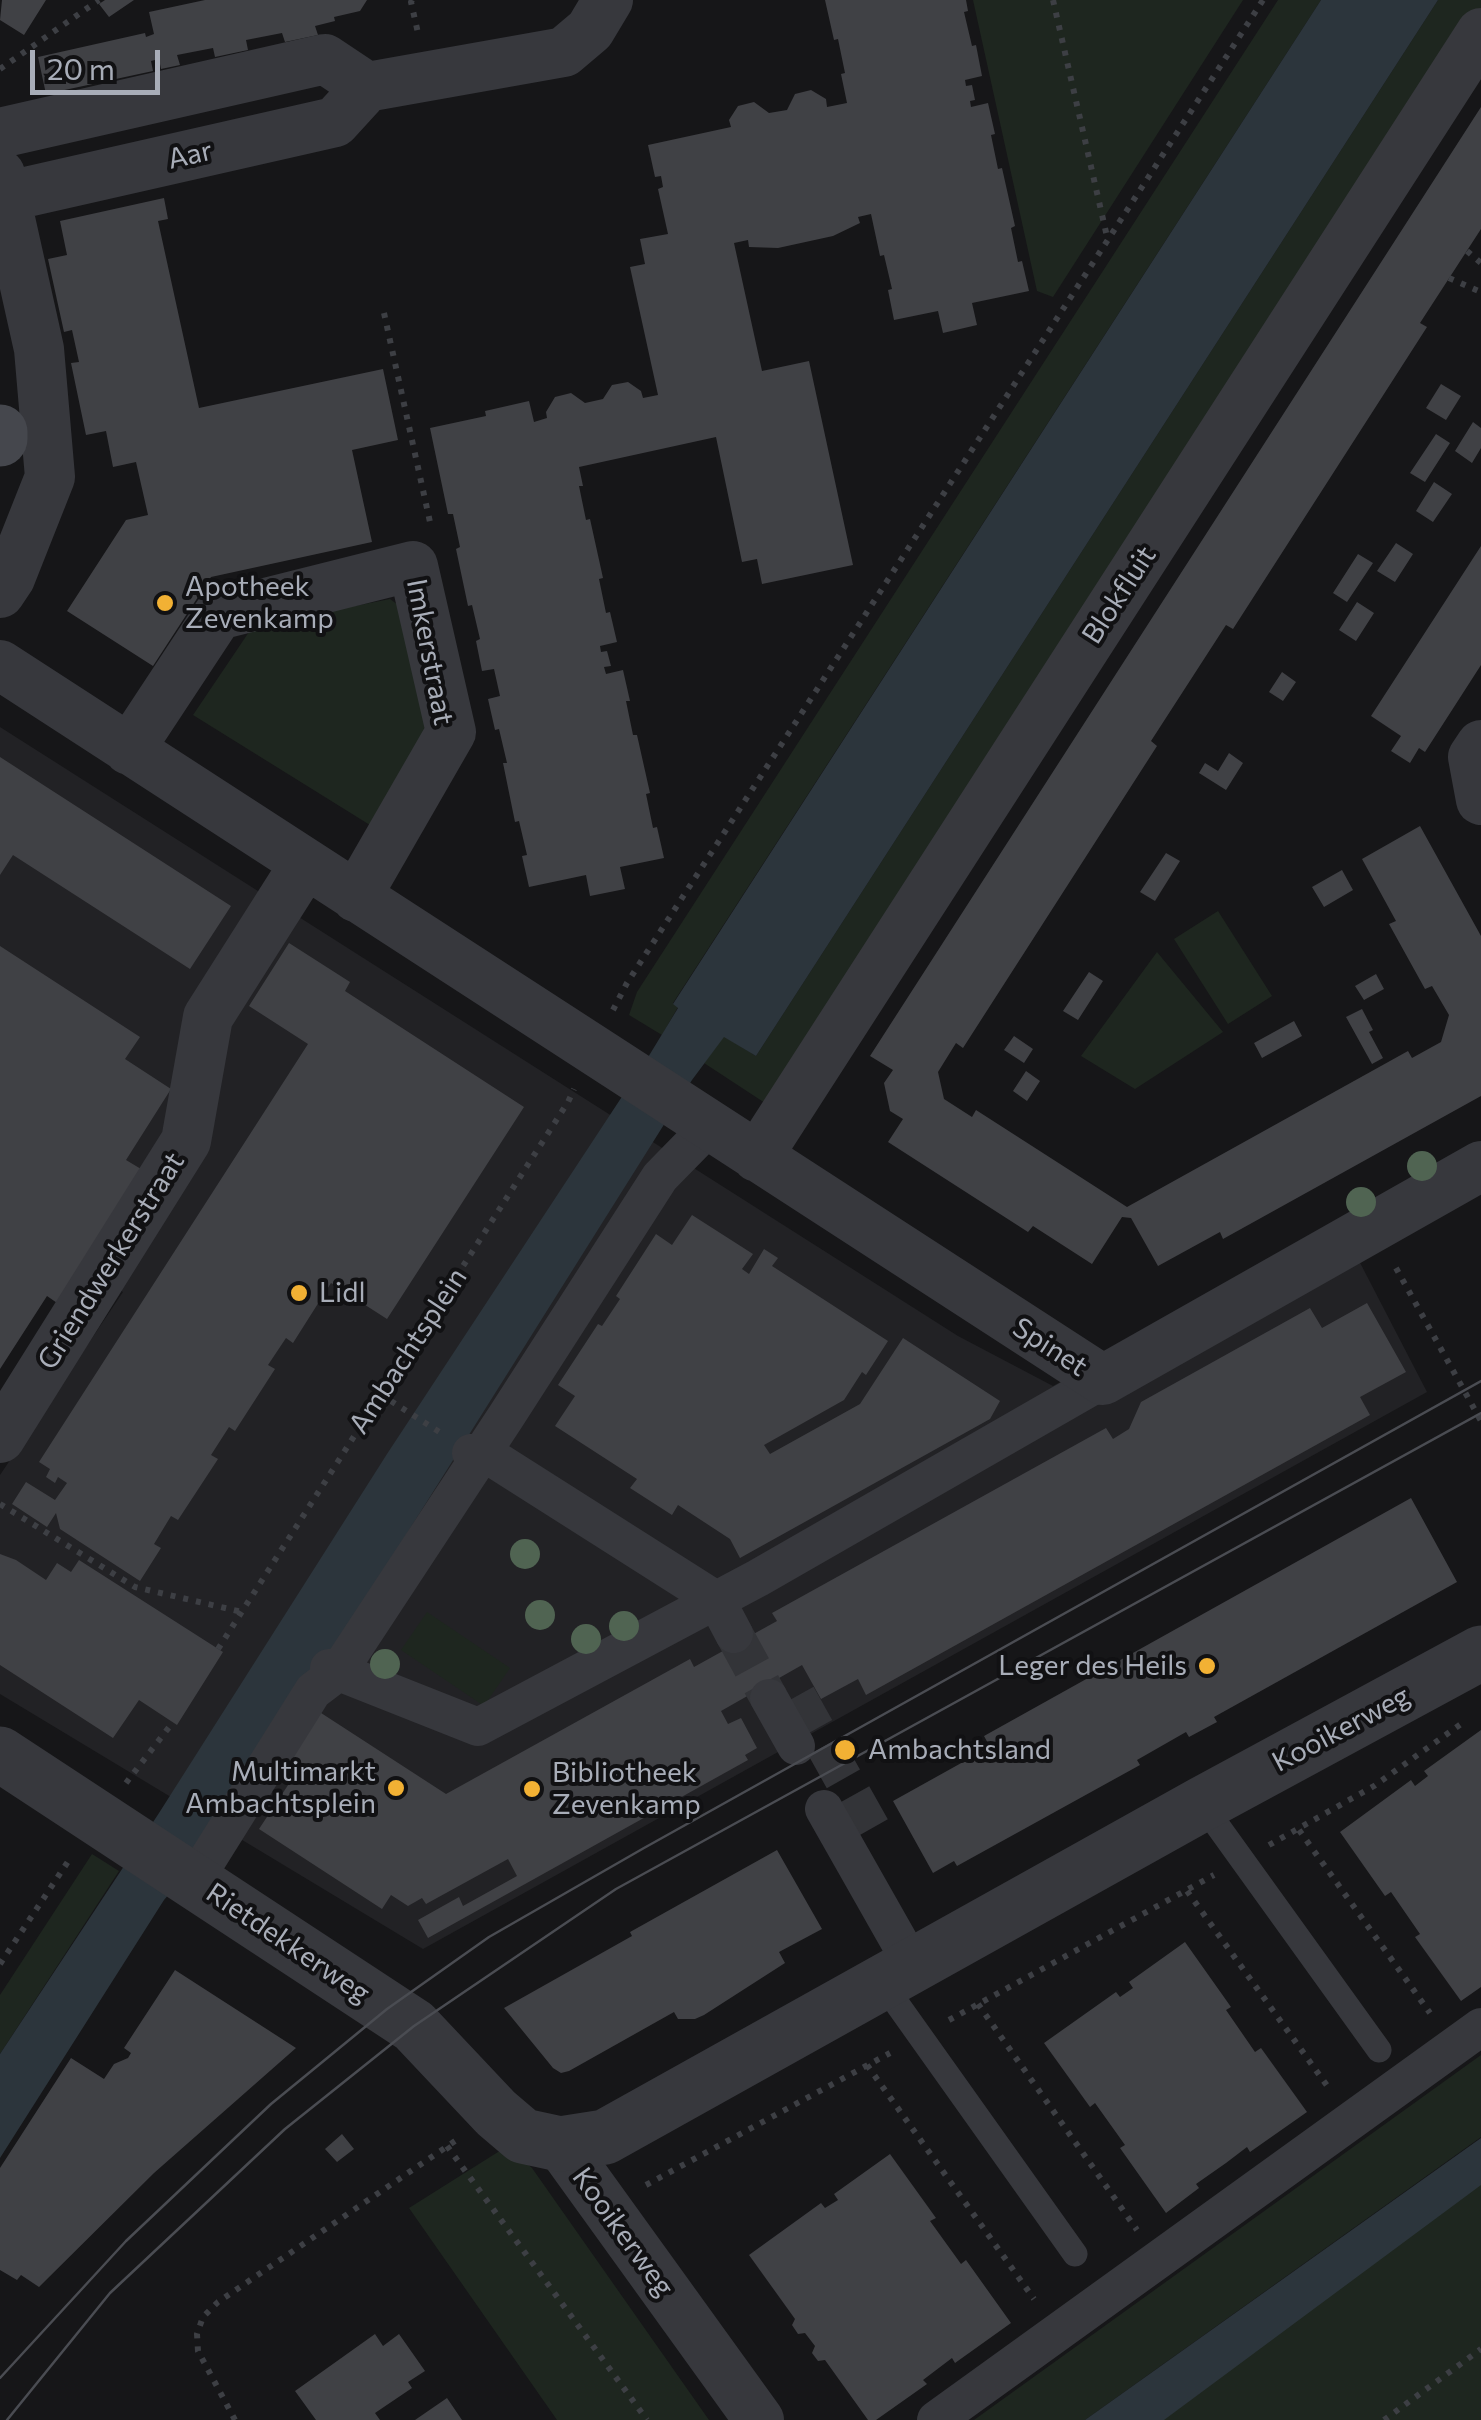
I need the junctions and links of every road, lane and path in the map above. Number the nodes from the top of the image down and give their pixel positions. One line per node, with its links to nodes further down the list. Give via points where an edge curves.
1 (99, 0): 6 (path)
2 (608, 0): 7 (street, via 590,30 564,52)
3 (1053, 0): 10 (path)
4 (1263, 0): 10 (path, Ambachtsplein)
5 (1481, 32): 26 (street, Blokfluit)
6 (0, 69)
7 (366, 87): 8 (street, via 325,59); 9 (street, Aar, via 334,122)
8 (0, 133)
9 (2, 189): 17 (street, via 39,349 50,478)
10 (1108, 241): 24 (path, Ambachtsplein, via 638,966)
11 (1467, 251): 12 (path)
12 (1481, 264)
13 (1450, 278): 14 (path)
14 (1481, 292)
15 (384, 313): 16 (path, via 431,528)
16 (414, 566): 20 (street, Imkerstraat, via 218,615); 23 (street, Imkerstraat, via 451,732)
17 (0, 593)
18 (0, 665): 20 (street)
19 (1481, 745): 21 (street, via 1473,757)
20 (129, 750): 22 (street)
21 (1481, 800)
22 (305, 864): 23 (street); 33 (street, Griendwerkerstraat, via 208,1017 186,1140)
23 (356, 897): 24 (street)
24 (610, 1062): 25 (street, Spinet); 30 (path, Ambachtsplein, via 568,1102)
25 (696, 1118): 26 (street, Spinet); 34 (street, via 508,1415)
26 (757, 1157): 29 (street, Spinet)
27 (1481, 1166): 28 (street, Spinet)
28 (1373, 1228): 29 (street, Spinet); 32 (path)
29 (1102, 1380): 36 (street)
30 (380, 1394): 31 (path); 37 (path, Ambachtsplein)
31 (400, 1406)
32 (1481, 1422)
33 (0, 1438)
34 (477, 1452): 36 (street); 40 (street)
35 (0, 1504): 37 (path, via 136,1587)
36 (734, 1609): 40 (street, via 478,1727)
37 (242, 1612): 38 (path, Ambachtsplein)
38 (218, 1649)
39 (1481, 1653): 46 (street, Kooikerweg)
40 (327, 1677): 51 (street)
41 (770, 1698): 44 (street)
42 (1466, 1720): 49 (path)
43 (174, 1722): 48 (path)
44 (796, 1746)
45 (0, 1754): 48 (street, Rietdekkerweg)
46 (1202, 1804): 50 (lane); 54 (street, Kooikerweg)
47 (824, 1809): 54 (street, via 898,1907)
48 (109, 1825): 51 (street, Rietdekkerweg); 53 (path)
49 (1298, 1830): 50 (path); 57 (path)
50 (1242, 1860): 52 (path); 58 (lane)
51 (194, 1881): 60 (street, Rietdekkerweg, via 414,2026)
52 (1187, 1890): 55 (path); 61 (path)
53 (0, 1964)
54 (898, 1975): 56 (lane); 62 (street, Kooikerweg, via 605,2137)
55 (978, 2004): 56 (path); 66 (path)
56 (920, 2036): 59 (path); 65 (lane)
57 (1468, 2037): 61 (street)
58 (1379, 2050)
59 (867, 2065): 64 (path); 67 (path)
60 (496, 2113): 62 (street, Rietdekkerweg, via 522,2136); 63 (path)
61 (1352, 2120): 66 (street)
62 (560, 2144): 64 (street, Kooikerweg)
63 (447, 2146): 69 (path, via 203,2318 198,2352); 70 (path)
64 (606, 2208): 71 (street, Kooikerweg)
65 (1075, 2254)
66 (1158, 2260): 67 (street)
67 (1058, 2332): 72 (street)
68 (1481, 2349): 73 (path)
69 (235, 2420)
70 (647, 2420)
71 (759, 2420)
72 (936, 2420)
73 (1384, 2420)

